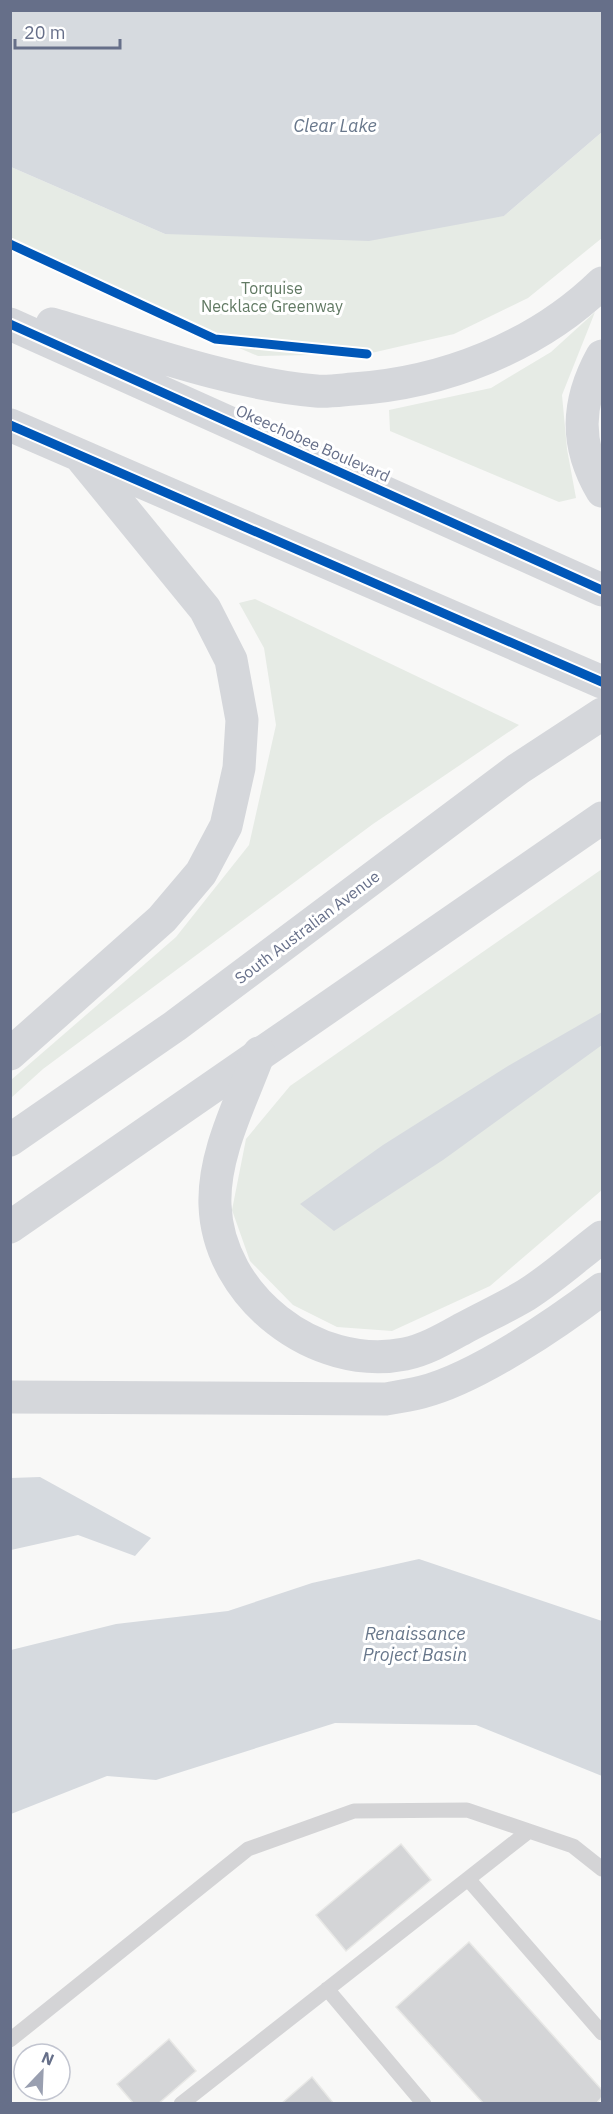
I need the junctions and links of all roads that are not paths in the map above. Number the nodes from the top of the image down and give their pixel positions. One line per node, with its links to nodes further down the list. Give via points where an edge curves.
1 (603, 283): 2 (main road, via 528,338 490,357 424,380 317,391 241,378)
2 (10, 312)
3 (10, 324): 8 (main road, Okeechobee Boulevard)
4 (603, 356): 7 (main road, via 583,407 581,438 591,472)
5 (10, 425): 6 (main road)
6 (80, 456): 9 (main road); 13 (main road, via 205,609 231,660 242,720 239,768 226,826 201,873 162,919)
7 (603, 491)
8 (603, 590)
9 (603, 682)
10 (603, 714): 14 (main road, South Australian Avenue, via 519,769 175,1026)
11 (603, 818): 12 (main road)
12 (259, 1053): 15 (main road); 16 (main road, via 219,1168 215,1204 219,1237 250,1293 301,1338 335,1352 371,1357 405,1354 431,1345 527,1294)
13 (10, 1054)
14 (10, 1140)
15 (10, 1227)
16 (603, 1238)
17 (603, 1289): 18 (main road, via 471,1372 424,1392 386,1399)
18 (14, 1394)
19 (529, 1831): 20 (lane, via 573,1846); 21 (lane); 24 (lane, via 466,1810 354,1811 249,1849)
20 (603, 1869)
21 (468, 1879): 22 (lane); 23 (lane)
22 (327, 1989): 25 (lane); 26 (lane)
23 (603, 2033)
24 (10, 2040)
25 (187, 2102)
26 (424, 2103)

